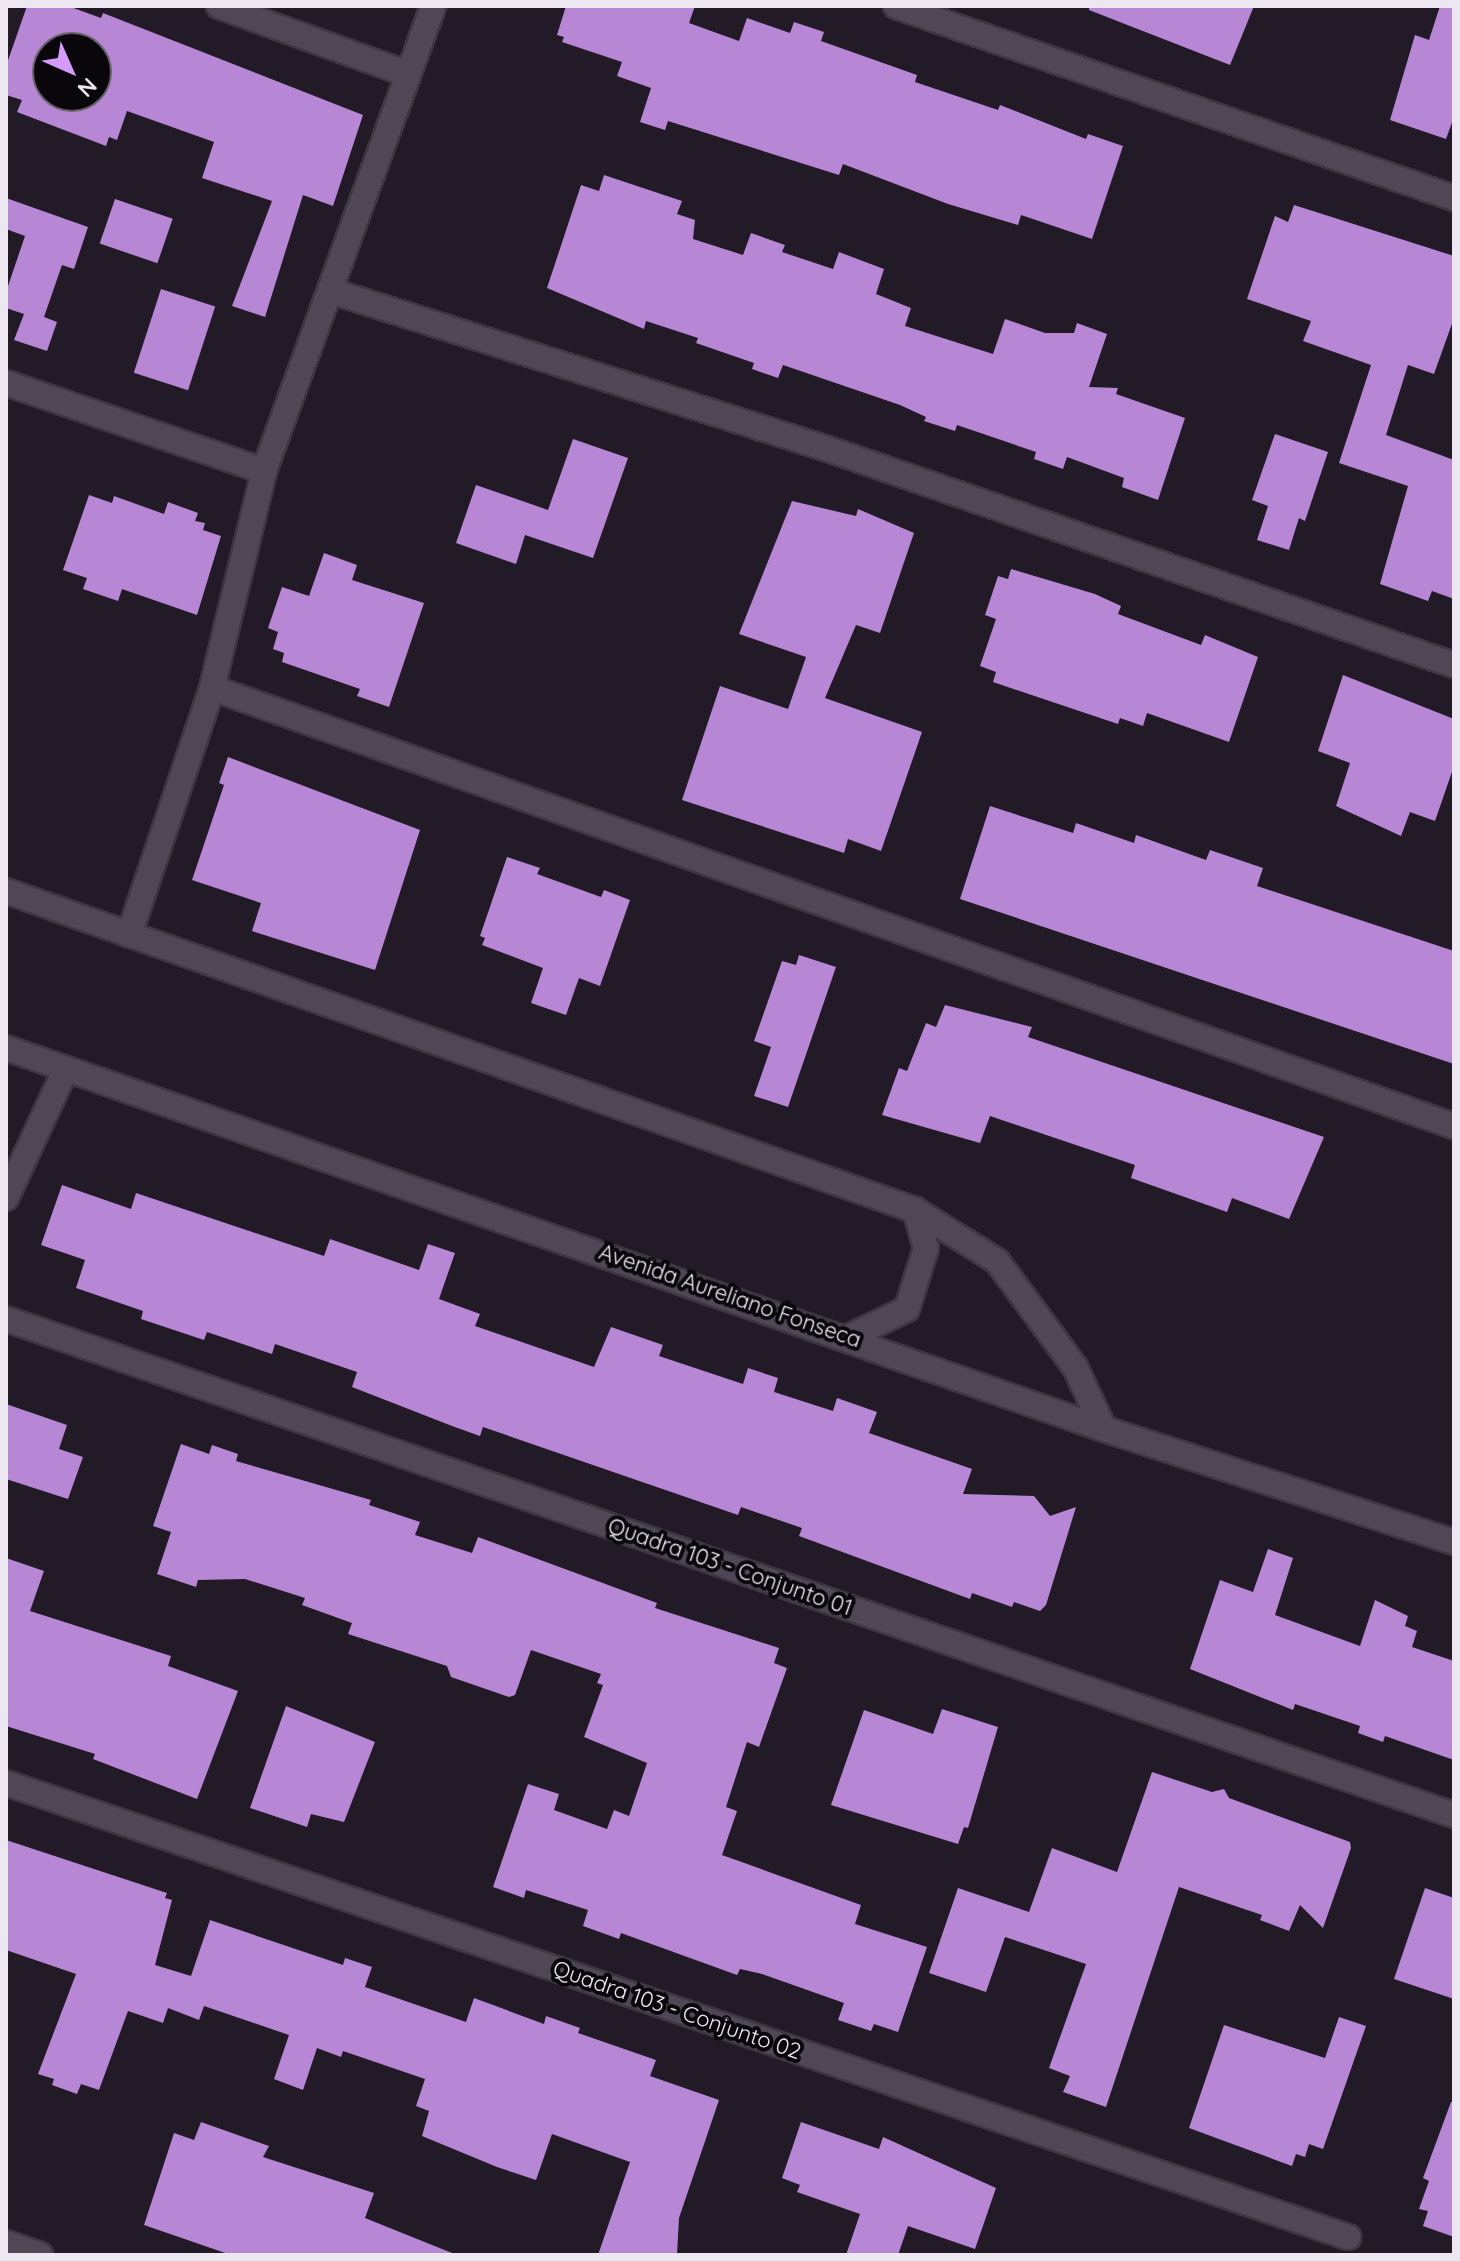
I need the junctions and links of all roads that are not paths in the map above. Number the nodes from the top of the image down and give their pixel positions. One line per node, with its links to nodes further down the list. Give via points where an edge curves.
1 (219, 6): 4 (street)
2 (433, 6): 4 (street)
3 (896, 6): 5 (street)
4 (408, 74): 6 (street)
5 (1454, 198)
6 (331, 291): 8 (street); 9 (street, via 828,449)
7 (6, 383): 8 (street)
8 (264, 471): 10 (street)
9 (1454, 665)
10 (212, 688): 12 (street); 15 (street)
11 (6, 891): 12 (street)
12 (129, 935): 17 (street)
13 (6, 1048): 14 (street, Avenida Aureliano Fonseca)
14 (66, 1069): 16 (street); 19 (street, Avenida Aureliano Fonseca)
15 (1454, 1126)
16 (6, 1198)
17 (915, 1210): 19 (street, via 926,1248 907,1309); 20 (street, via 997,1261 1075,1367)
18 (6, 1319): 23 (street, Quadra 103 - Conjunto 01)
19 (849, 1337): 20 (street, Avenida Aureliano Fonseca)
20 (1104, 1429): 21 (street, Avenida Aureliano Fonseca)
21 (1454, 1542)
22 (6, 1783): 24 (street, Quadra 103 - Conjunto 02)
23 (1454, 1815)
24 (1348, 2237)
25 (6, 2243): 26 (street)
26 (40, 2255)

